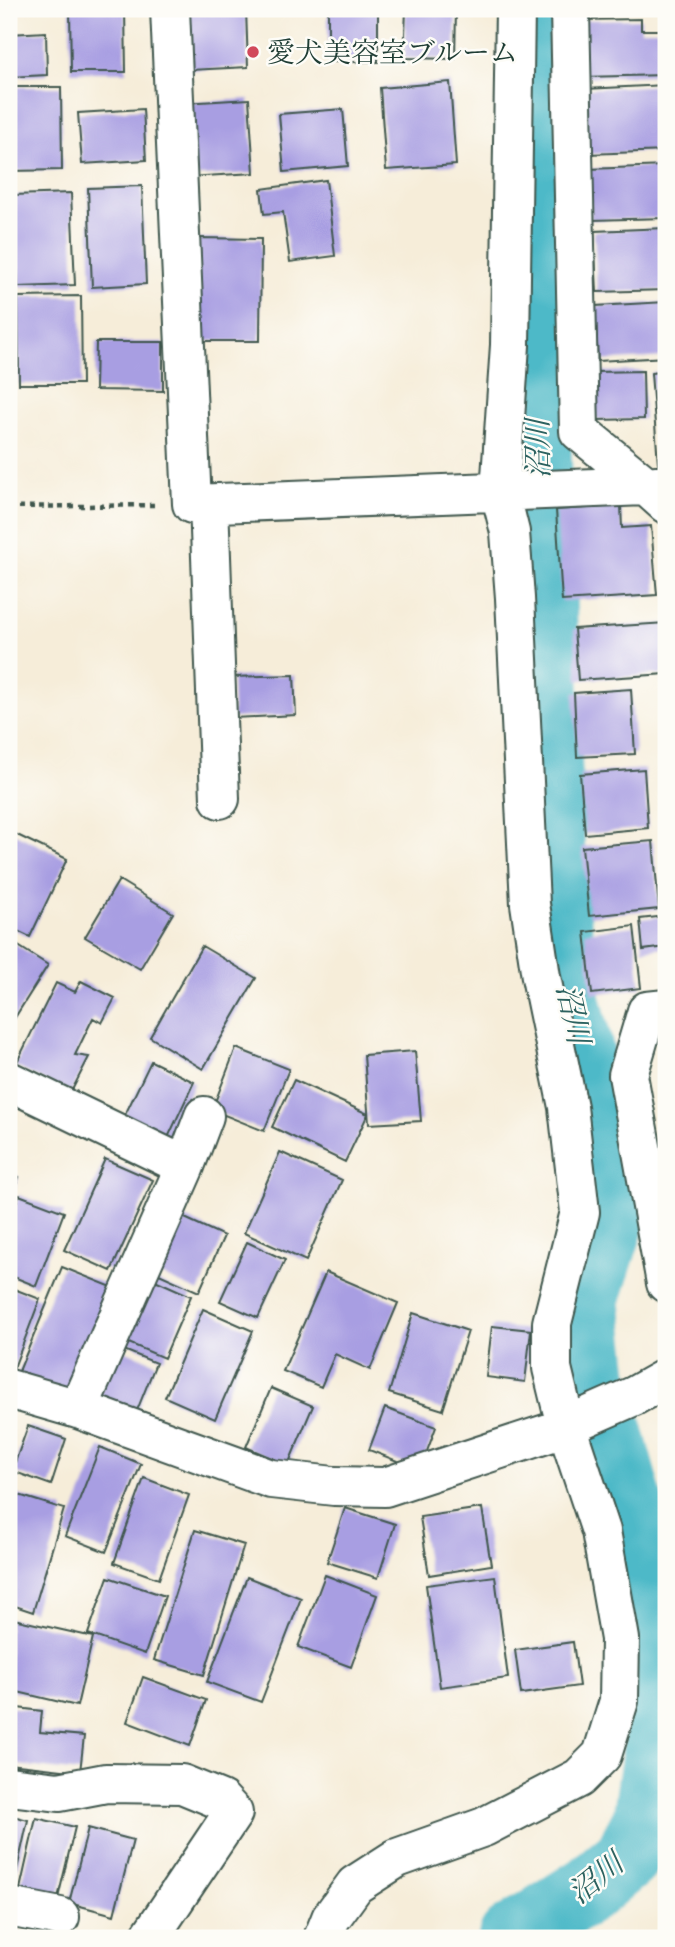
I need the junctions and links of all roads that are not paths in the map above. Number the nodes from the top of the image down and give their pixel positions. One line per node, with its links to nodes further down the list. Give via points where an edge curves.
1 (170, 9): 6 (lane)
2 (515, 9): 4 (lane, via 510,345)
3 (570, 9): 5 (lane, via 579,431)
4 (500, 492): 5 (lane, via 575,488); 6 (lane); 16 (lane, via 510,532 515,598 530,904 568,1107 580,1212 552,1323)
5 (660, 492)
6 (200, 503): 7 (lane)
7 (220, 799)
8 (666, 1009): 12 (lane, via 647,1010 628,1075)
9 (9, 1081): 11 (lane)
10 (204, 1116): 11 (lane)
11 (185, 1166): 15 (lane)
12 (666, 1283)
13 (650, 1387): 16 (lane)
14 (9, 1389): 15 (lane)
15 (78, 1409): 16 (lane, via 271,1479 334,1486 385,1487)
16 (559, 1429): 21 (lane, via 601,1531 620,1639 619,1701 602,1755 579,1778 484,1827 397,1858 355,1885)
17 (9, 1786): 20 (lane, via 59,1792 106,1783 182,1784 221,1800 233,1812)
18 (9, 1907): 19 (lane)
19 (60, 1917)
20 (149, 1938)
21 (323, 1938)

